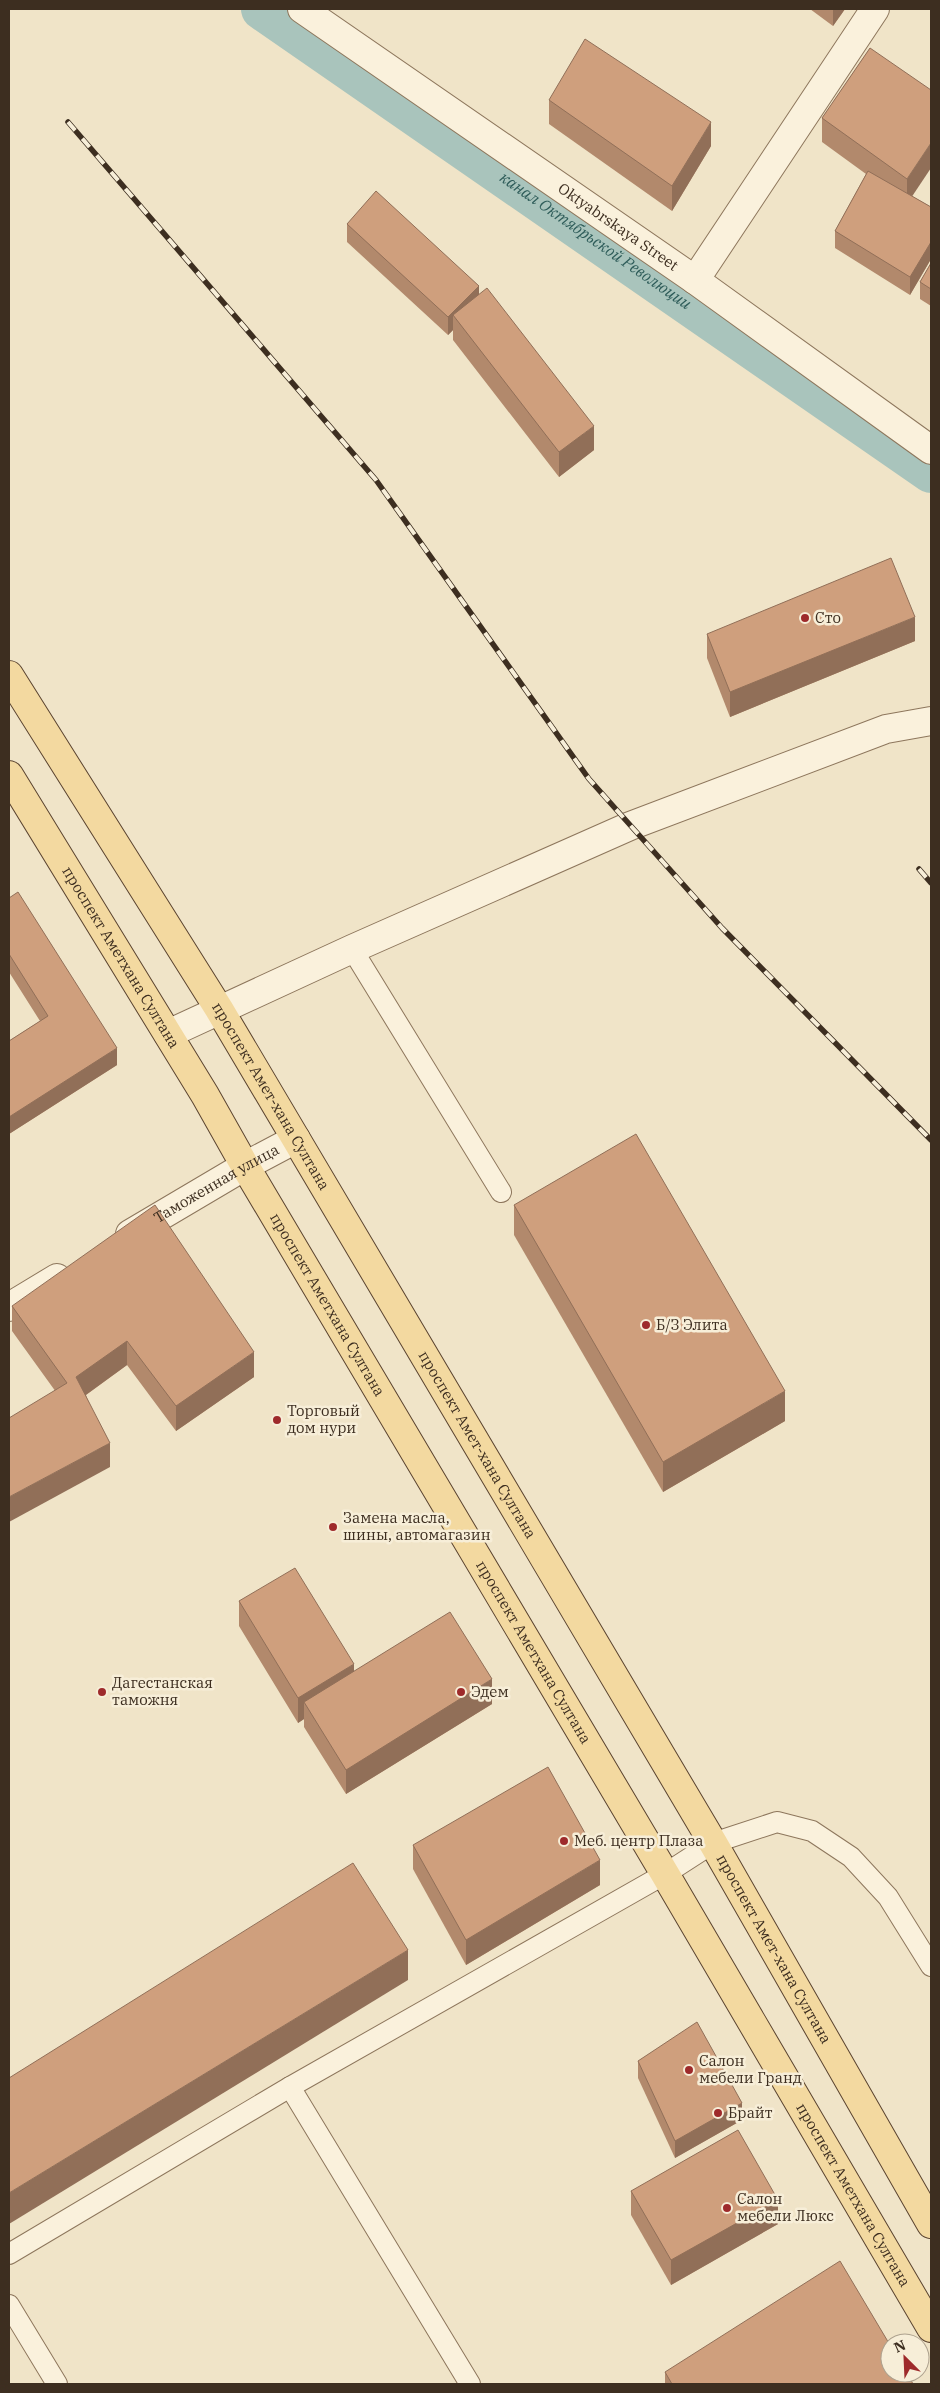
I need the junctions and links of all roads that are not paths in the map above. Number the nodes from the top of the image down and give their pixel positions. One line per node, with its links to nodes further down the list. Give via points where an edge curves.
1 (302, 9): 3 (street, Oktyabrskaya Street)
2 (874, 9): 3 (street)
3 (695, 280): 4 (street, Oktyabrskaya Street)
4 (931, 450)
5 (9, 675): 9 (main road, проспект Амет-хана Султана)
6 (931, 721): 8 (street, via 886,729 630,826)
7 (9, 775): 10 (main road, проспект Аметхана Султана)
8 (352, 949): 9 (street); 13 (lane)
9 (218, 1009): 10 (street); 11 (main road, проспект Амет-хана Султана)
10 (168, 1034): 12 (main road, проспект Аметхана Султана)
11 (296, 1139): 12 (street, Таможенная улица); 17 (main road, проспект Амет-хана Султана)
12 (245, 1166): 14 (street, Таможенная улица); 18 (main road, проспект Аметхана Султана)
13 (501, 1192)
14 (110, 1246)
15 (76, 1267): 16 (street)
16 (9, 1307)
17 (713, 1844): 18 (lane); 19 (lane, via 777,1822 812,1831 851,1857 888,1897); 21 (main road, проспект Амет-хана Султана)
18 (666, 1874): 20 (lane); 24 (main road, проспект Аметхана Султана)
19 (931, 1966)
20 (290, 2087): 22 (lane); 26 (lane)
21 (931, 2224)
22 (9, 2254)
23 (9, 2305): 25 (lane)
24 (931, 2328)
25 (57, 2384)
26 (470, 2384)

